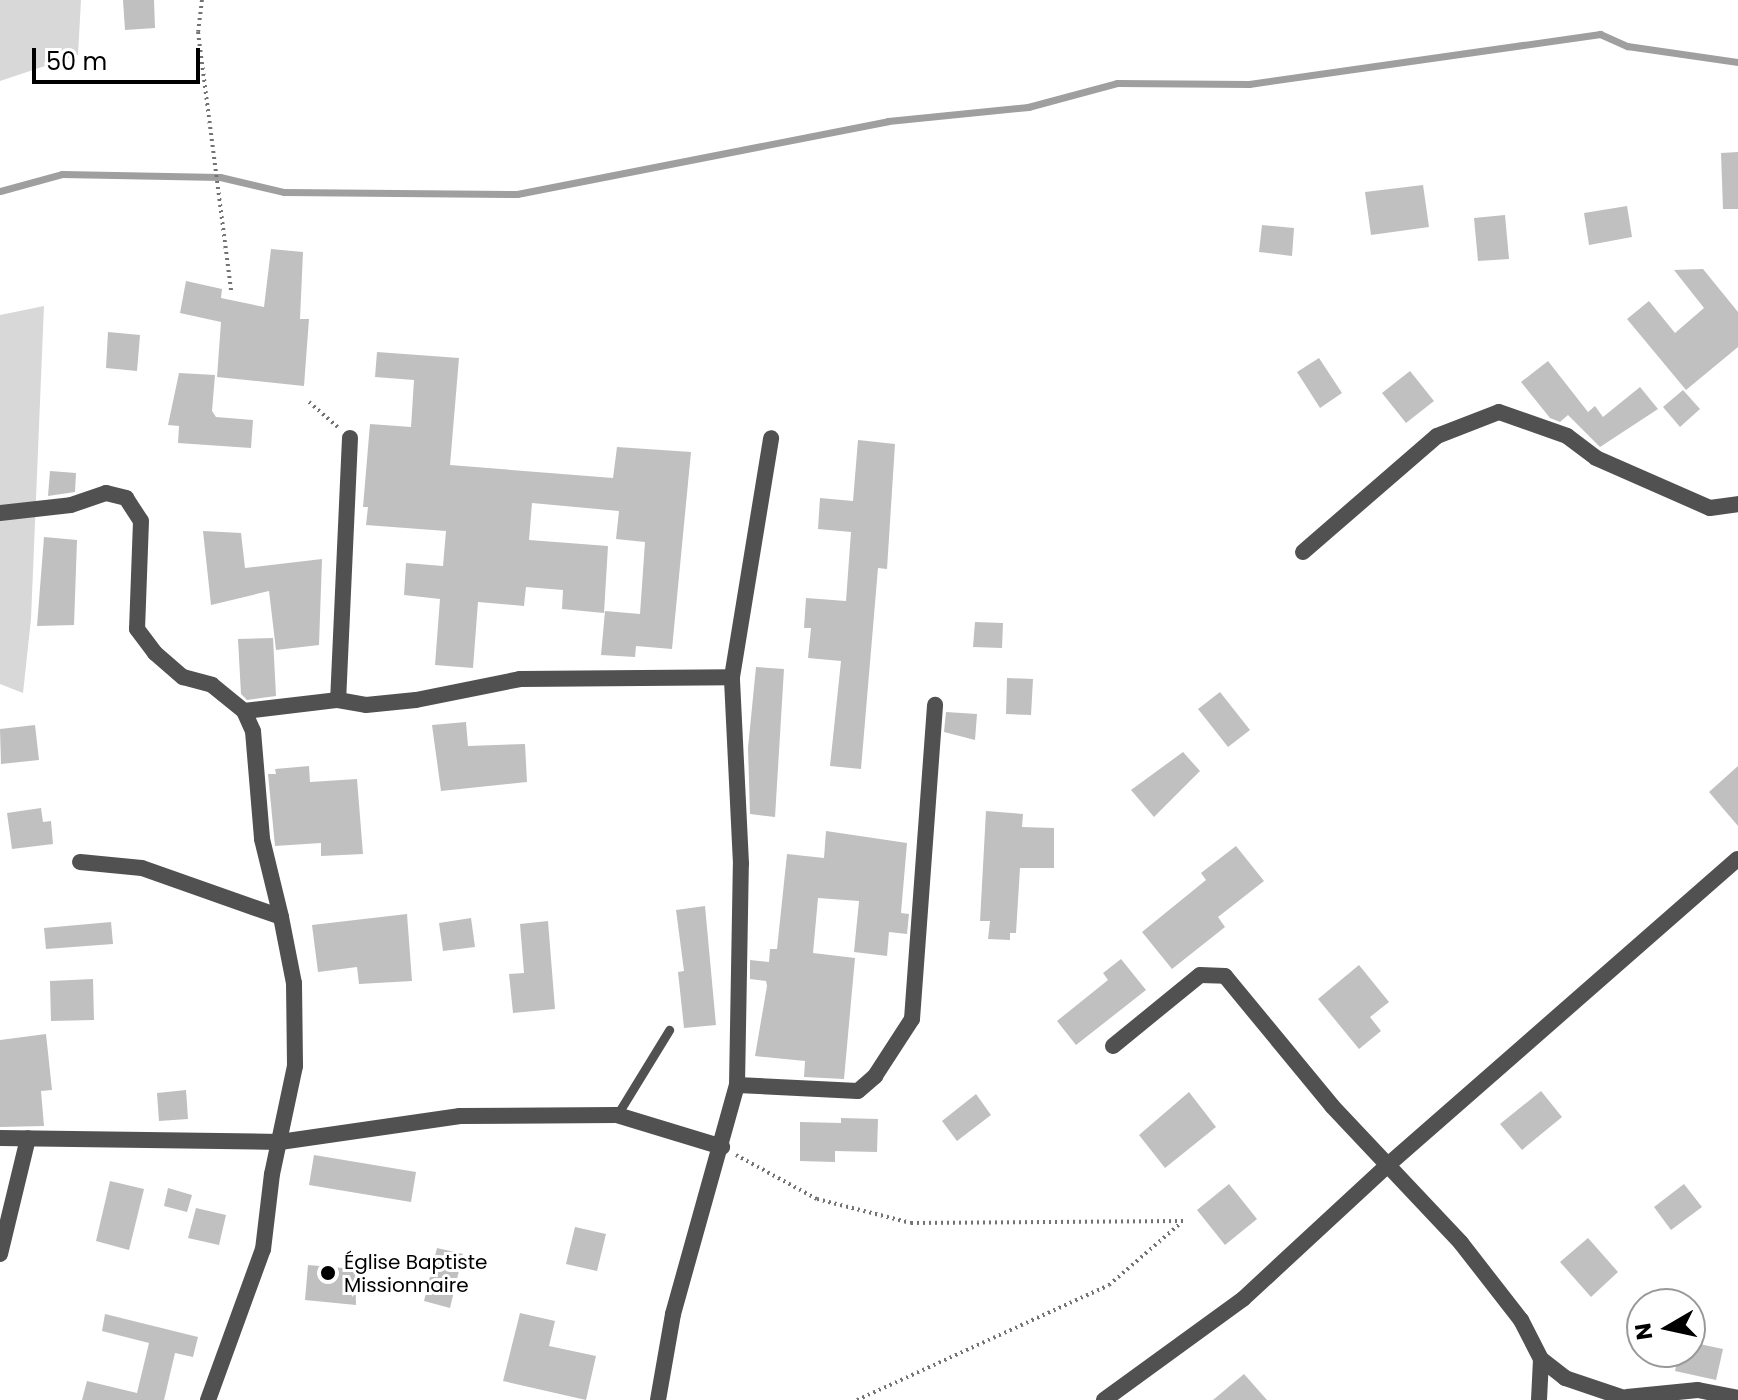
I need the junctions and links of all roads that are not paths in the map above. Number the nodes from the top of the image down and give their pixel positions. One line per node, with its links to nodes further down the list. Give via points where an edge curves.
1 (350, 438): 7 (street)
2 (771, 438): 6 (street)
3 (1738, 504): 5 (street, via 1710,508 1596,458 1567,436 1499,412 1437,436)
4 (0, 513): 9 (street, via 71,505 106,493 126,498 141,521 137,629 183,677 212,685)
5 (1303, 552)
6 (732, 677): 7 (street, via 520,679 416,700 366,705); 15 (street, via 741,864)
7 (338, 700): 9 (street)
8 (935, 705): 15 (street, via 912,1019 875,1076 858,1091)
9 (244, 711): 12 (street, via 253,731 262,839)
10 (1738, 859): 21 (street)
11 (80, 862): 12 (street, via 142,868)
12 (281, 917): 19 (street, via 296,1026)
13 (669, 1030): 16 (lane)
14 (1113, 1046): 21 (street, via 1200,975 1225,976 1332,1106)
15 (737, 1085): 20 (street)
16 (617, 1115): 19 (street, via 460,1116); 20 (street)
17 (0, 1138): 18 (street)
18 (28, 1138): 19 (street); 22 (street)
19 (280, 1142): 26 (street, via 263,1249)
20 (722, 1147): 27 (street, via 673,1314)
21 (1389, 1164): 23 (street, via 1482,1269 1521,1320); 28 (street, via 1243,1299)
22 (0, 1254)
23 (1541, 1359): 25 (street, via 1565,1378); 29 (street)
24 (1738, 1398): 25 (street, via 1698,1390)
25 (1628, 1399)
26 (208, 1400)
27 (658, 1400)
28 (1104, 1400)
29 (1539, 1400)

